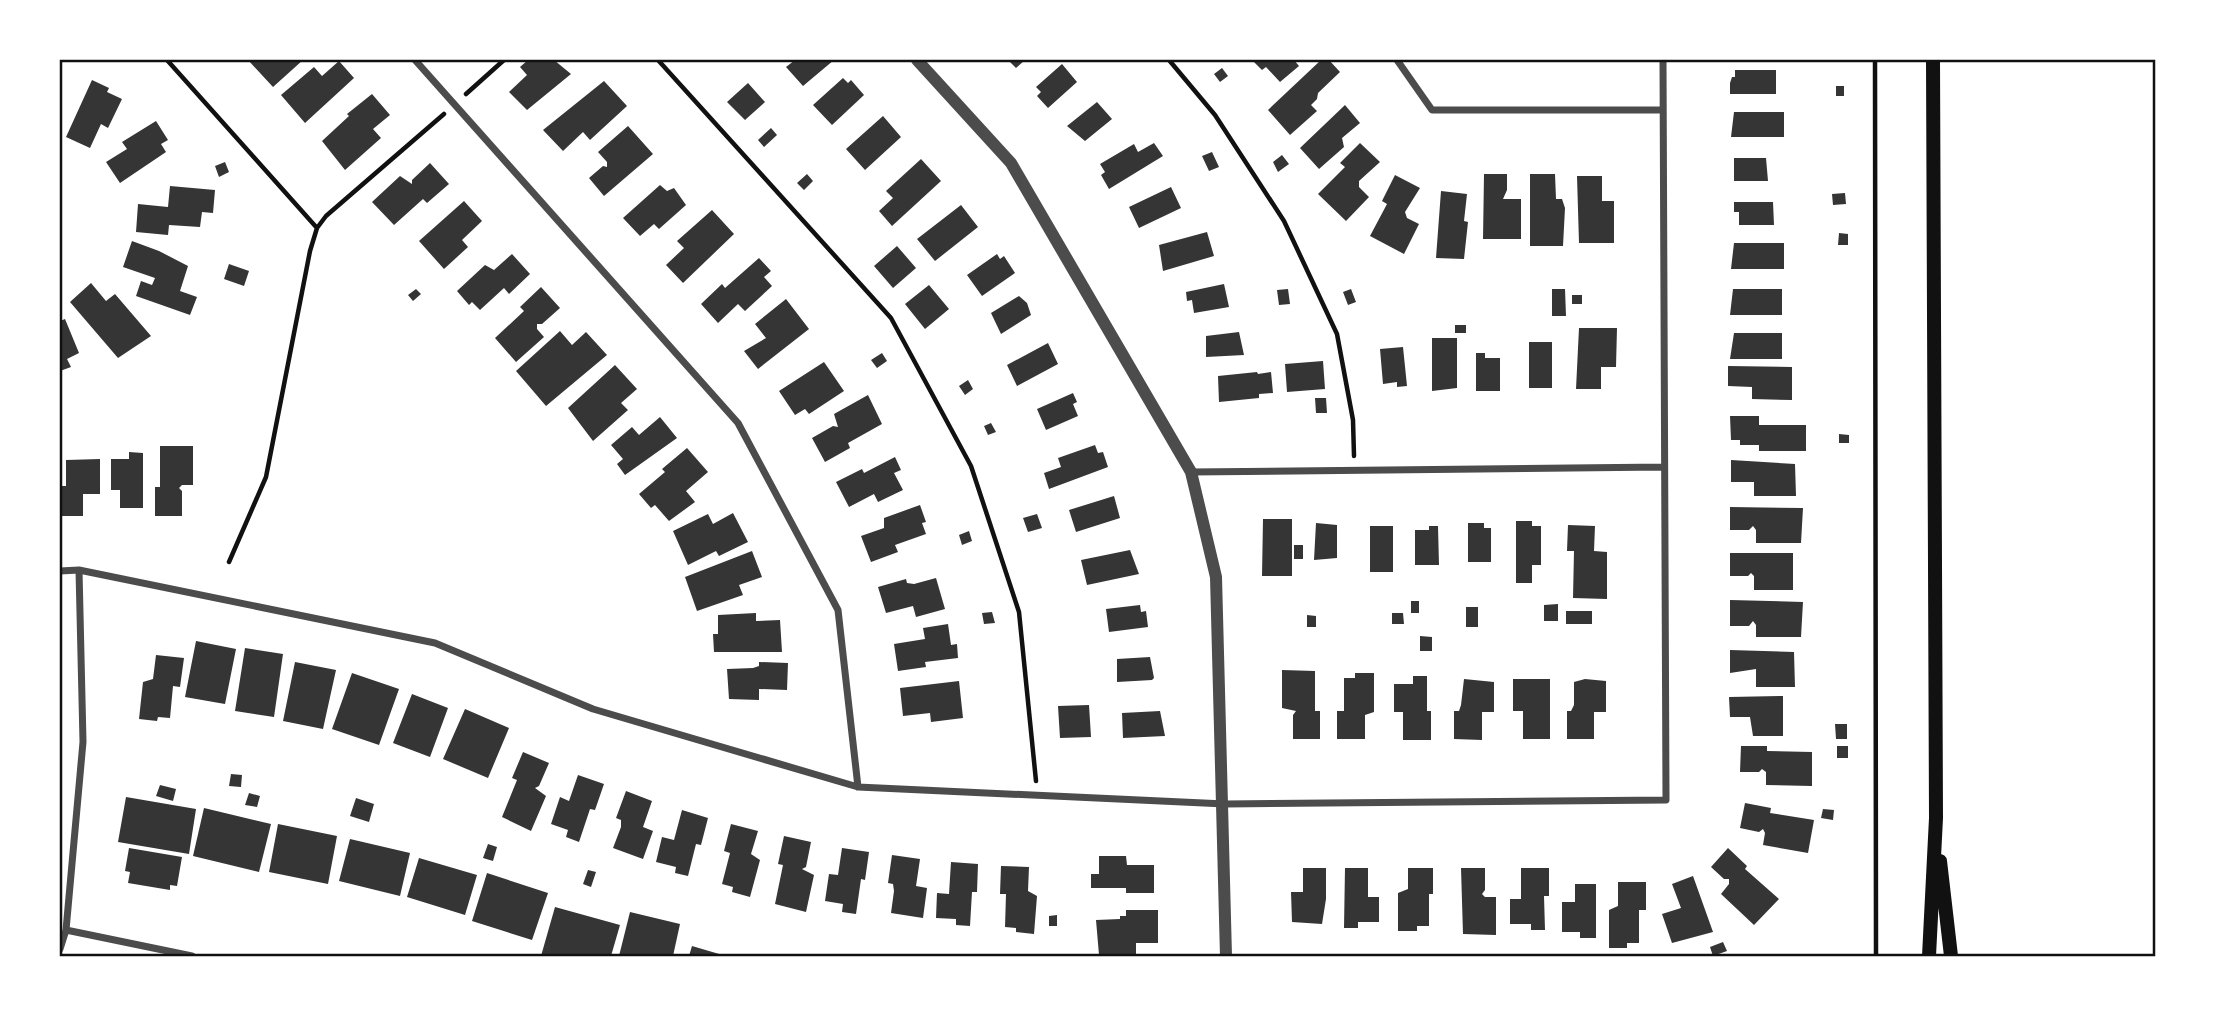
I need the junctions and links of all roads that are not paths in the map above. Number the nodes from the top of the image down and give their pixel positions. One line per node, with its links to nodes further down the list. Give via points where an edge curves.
1 (415, 60): 11 (street, via 738,423 838,610)
2 (917, 60): 8 (street, via 1011,163)
3 (1396, 60): 6 (street, via 1432,110)
4 (1663, 60): 6 (street)
5 (1933, 60): 13 (main road)
6 (1662, 110): 7 (street)
7 (1664, 467): 8 (street); 12 (street, via 1666,800)
8 (1191, 472): 12 (street, via 1216,577)
9 (79, 570): 10 (street); 11 (street, via 435,643 593,709); 14 (street, via 83,742)
10 (60, 571)
11 (858, 787): 12 (street)
12 (1225, 804): 17 (street)
13 (1936, 818): 18 (main road); 19 (main road)
14 (66, 930): 15 (street); 16 (street)
15 (60, 949)
16 (191, 957)
17 (1226, 957)
18 (1928, 957)
19 (1951, 957)

